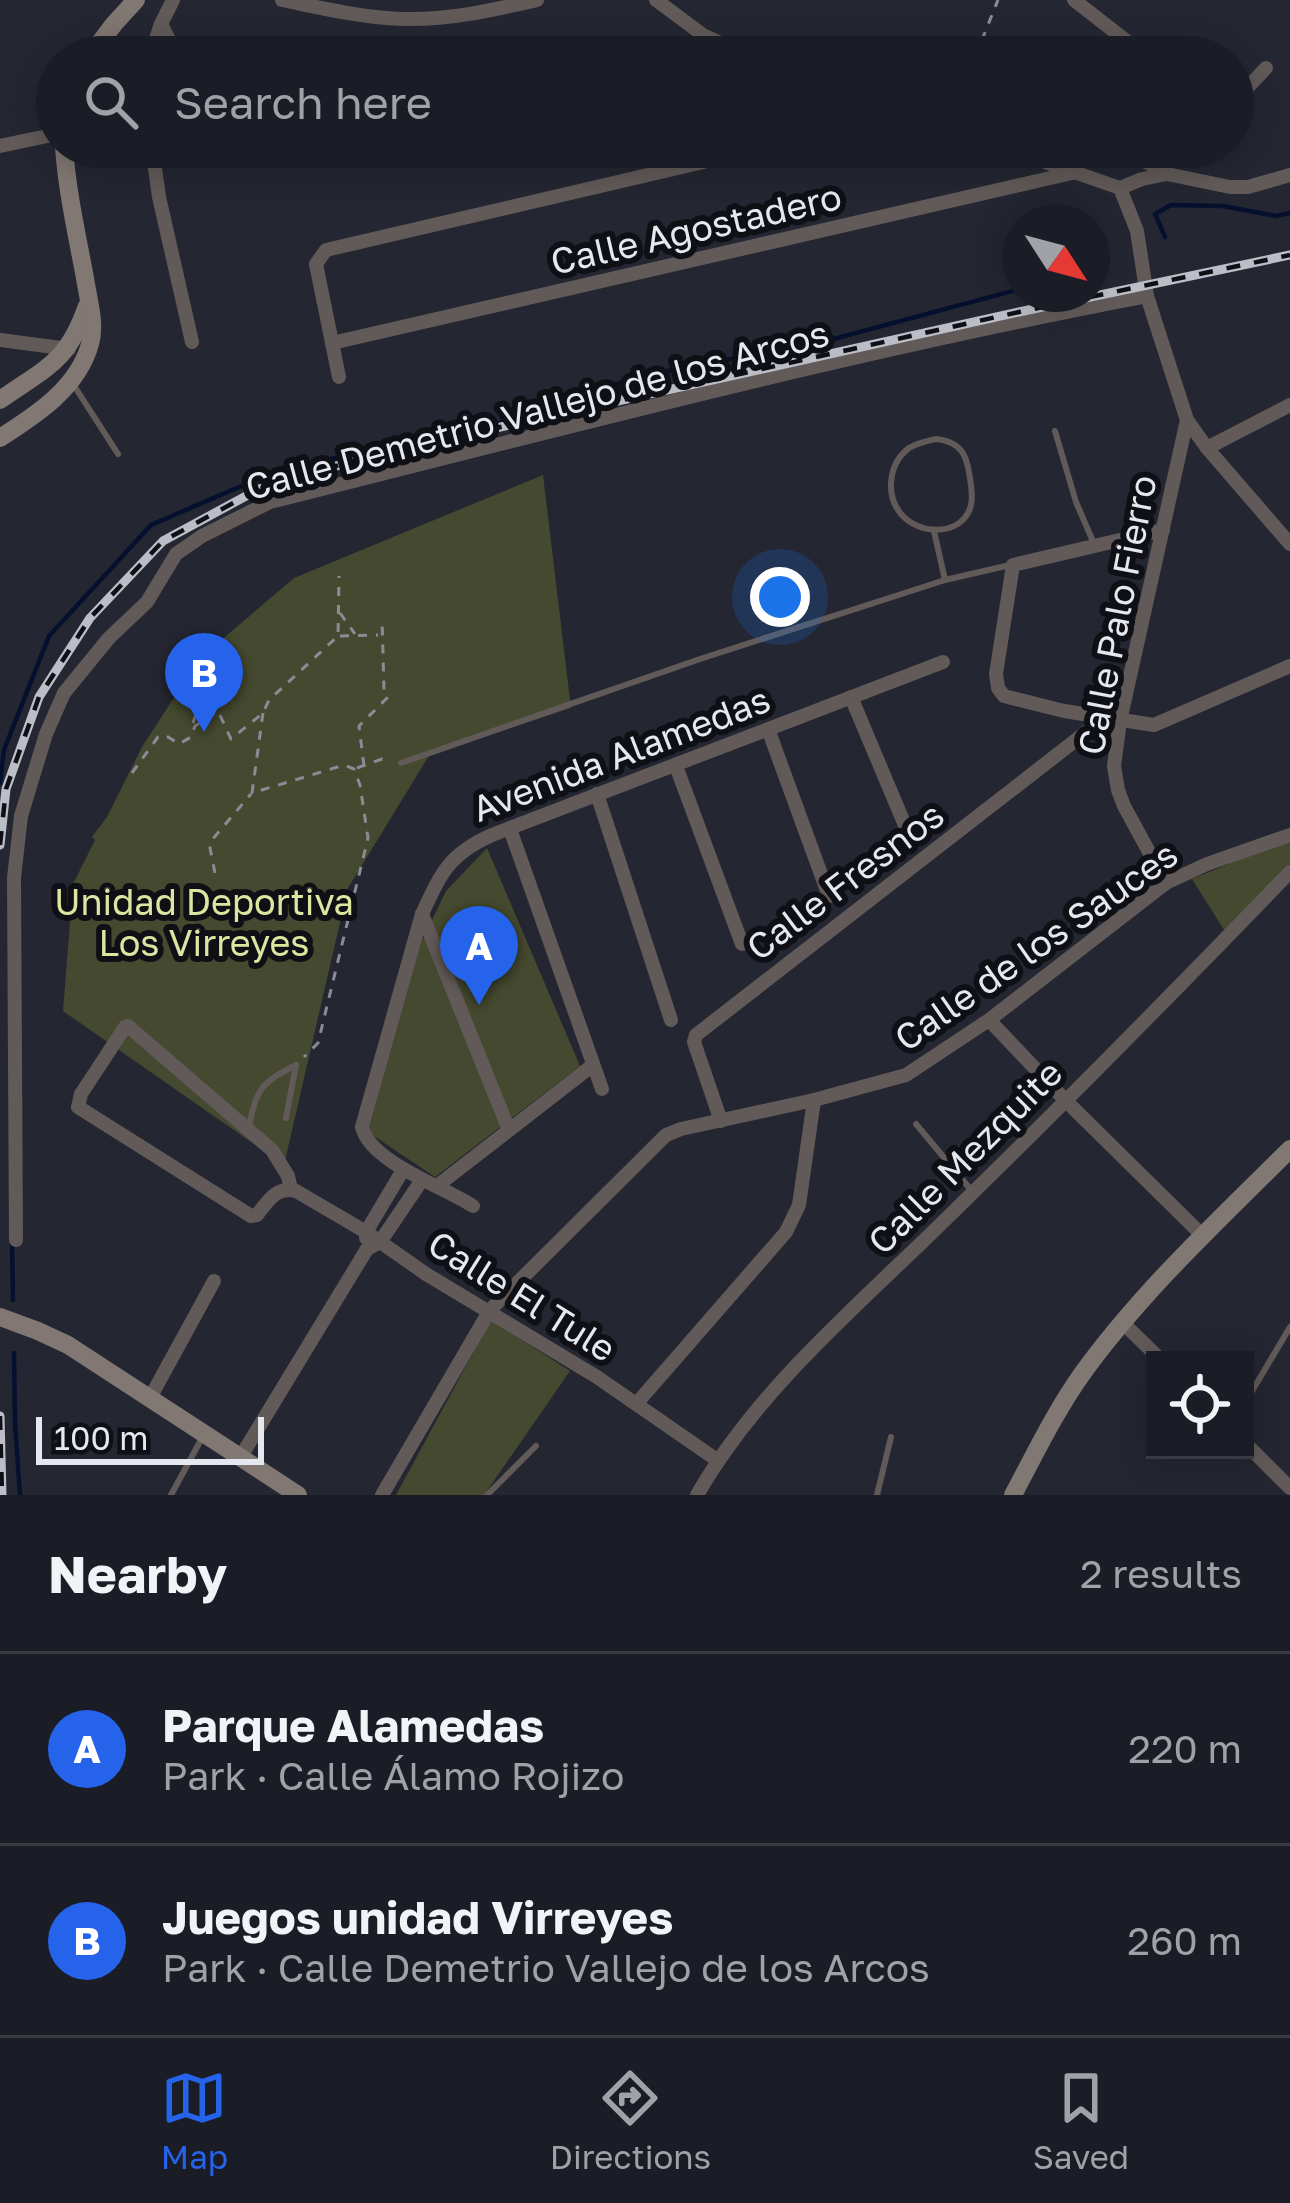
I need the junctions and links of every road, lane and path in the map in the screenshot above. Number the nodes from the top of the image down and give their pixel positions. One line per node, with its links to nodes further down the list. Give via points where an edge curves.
1 (136, 0): 11 (street)
2 (173, 0): 10 (street)
3 (282, 0): 9 (street)
4 (429, 0): 9 (lane)
5 (537, 0): 9 (street)
6 (656, 0): 14 (street)
7 (998, 0): 15 (path)
8 (1074, 0): 16 (street)
9 (427, 19)
10 (161, 24): 12 (street); 13 (street)
11 (105, 36)
12 (157, 36)
13 (167, 36)
14 (707, 36)
15 (983, 36)
16 (1120, 36)
17 (1266, 68): 18 (street)
18 (1254, 81)
19 (36, 138): 20 (street)
20 (0, 146)
21 (67, 168): 31 (street)
22 (155, 168): 33 (street)
23 (679, 168): 34 (street, via 326,250 316,264)
24 (1059, 168): 26 (street)
25 (1157, 168): 27 (street)
26 (1072, 173): 29 (street); 34 (street, Calle Agostadero)
27 (1167, 174): 28 (street, via 1230,187); 29 (street)
28 (1290, 175)
29 (1120, 188): 30 (street)
30 (1147, 296): 40 (street); 101 (street, Calle Demetrio Vallejo de los Arcos, via 782,374 270,502 176,554 147,602 64,693 21,816 14,878)
31 (89, 302): 35 (street); 37 (street, via 89,348)
32 (0, 340): 35 (street)
33 (192, 342)
34 (332, 343): 36 (street)
35 (69, 349): 38 (street)
36 (339, 377)
37 (71, 381): 42 (street); 44 (lane)
38 (0, 400)
39 (1290, 405): 43 (street)
40 (1187, 420): 43 (street); 45 (street, Calle Palo Fierro)
41 (1055, 431): 48 (lane)
42 (0, 438)
43 (1207, 448): 47 (street)
44 (118, 454)
45 (1163, 530): 48 (street); 63 (street, Calle Palo Fierro)
46 (934, 531): 46 (lane, via 961,521 972,497 968,458 936,439 906,451 890,483 900,514); 51 (lane)
47 (1290, 544)
48 (1095, 546): 49 (street)
49 (1013, 565): 51 (lane); 62 (street, via 998,688 1004,696)
50 (339, 576): 52 (path)
51 (945, 580): 66 (lane)
52 (338, 611): 55 (path); 56 (path)
53 (382, 618): 54 (path)
54 (381, 634): 55 (path); 67 (path, via 388,697 359,726)
55 (356, 636): 56 (path)
56 (338, 637): 61 (path)
57 (943, 662): 59 (street, Avenida Alamedas)
58 (1290, 667): 63 (street, via 1154,725)
59 (851, 697): 65 (street, Avenida Alamedas); 74 (street)
60 (199, 708): 64 (path)
61 (263, 713): 64 (path, via 231,739 218,710); 71 (path)
62 (1103, 718): 63 (street); 90 (street, Calle Fresnos, via 701,1029 694,1042)
63 (1120, 721): 78 (street, Calle Palo Fierro, via 1118,790)
64 (195, 726): 70 (path, via 179,744 158,737)
65 (768, 729): 68 (street, Avenida Alamedas); 79 (street)
66 (401, 764): 67 (path, via 382,759)
67 (364, 766): 69 (path)
68 (676, 766): 72 (street, Avenida Alamedas); 81 (street)
69 (354, 769): 71 (path, via 344,765); 85 (path, via 368,838 318,1043)
70 (132, 773)
71 (252, 793): 77 (path, via 211,841)
72 (597, 794): 73 (street, Avenida Alamedas); 82 (street)
73 (510, 829): 80 (street, Avenida Alamedas, via 458,852); 84 (street)
74 (907, 830)
75 (1290, 835): 78 (street, Calle de los Sauces)
76 (1290, 872): 88 (street, Calle Mezquite)
77 (215, 873)
78 (1166, 883): 83 (street, Calle de los Sauces)
79 (829, 896)
80 (422, 914): 93 (street); 95 (street, Avenida Alamedas, via 362,1127 367,1141)
81 (742, 944)
82 (670, 1020)
83 (989, 1020): 87 (street, Calle de los Sauces, via 906,1075); 88 (street)
84 (593, 1065): 86 (street); 93 (street)
85 (296, 1066): 89 (lane); 92 (lane, via 263,1084)
86 (602, 1089)
87 (814, 1100): 90 (street, Calle de los Sauces); 111 (street, via 799,1205 786,1232)
88 (1064, 1100): 98 (street, Calle Mezquite); 100 (street)
89 (286, 1118)
90 (721, 1121): 104 (street, Calle de los Sauces, via 655,1143)
91 (916, 1124): 98 (lane)
92 (249, 1130): 97 (street, Calle El Tule, via 281,1162); 97 (street, Calle El Tule, via 128,1026 76,1104 250,1216 278,1191)
93 (509, 1130): 96 (street)
94 (1290, 1149): 100 (street)
95 (403, 1170): 96 (street, Avenida Alamedas); 102 (street)
96 (429, 1183): 99 (street, Avenida Alamedas); 102 (street)
97 (291, 1190): 102 (street, Calle El Tule)
98 (973, 1193): 117 (street, Calle Mezquite, via 758,1406)
99 (473, 1206)
100 (1203, 1236): 106 (street)
101 (16, 1240)
102 (371, 1241): 104 (street, Calle El Tule); 116 (street)
103 (214, 1281): 110 (street)
104 (490, 1310): 111 (street, Calle El Tule); 121 (street, Calle de los Sauces)
105 (0, 1317): 110 (street, via 52,1336)
106 (1122, 1322): 108 (street); 125 (street, via 1080,1376)
107 (1290, 1327): 109 (lane)
108 (1152, 1351)
109 (1254, 1388)
110 (150, 1398): 112 (street)
111 (637, 1403): 117 (street, Calle El Tule)
112 (204, 1435): 116 (street); 119 (lane)
113 (891, 1437): 124 (lane)
114 (536, 1446): 122 (lane)
115 (1254, 1452): 118 (street)
116 (240, 1458): 120 (street)
117 (717, 1460): 123 (street, Calle Mezquite)
118 (1290, 1488)
119 (171, 1495)
120 (298, 1495)
121 (382, 1495)
122 (487, 1495)
123 (698, 1495)
124 (877, 1495)
125 (1013, 1495)

